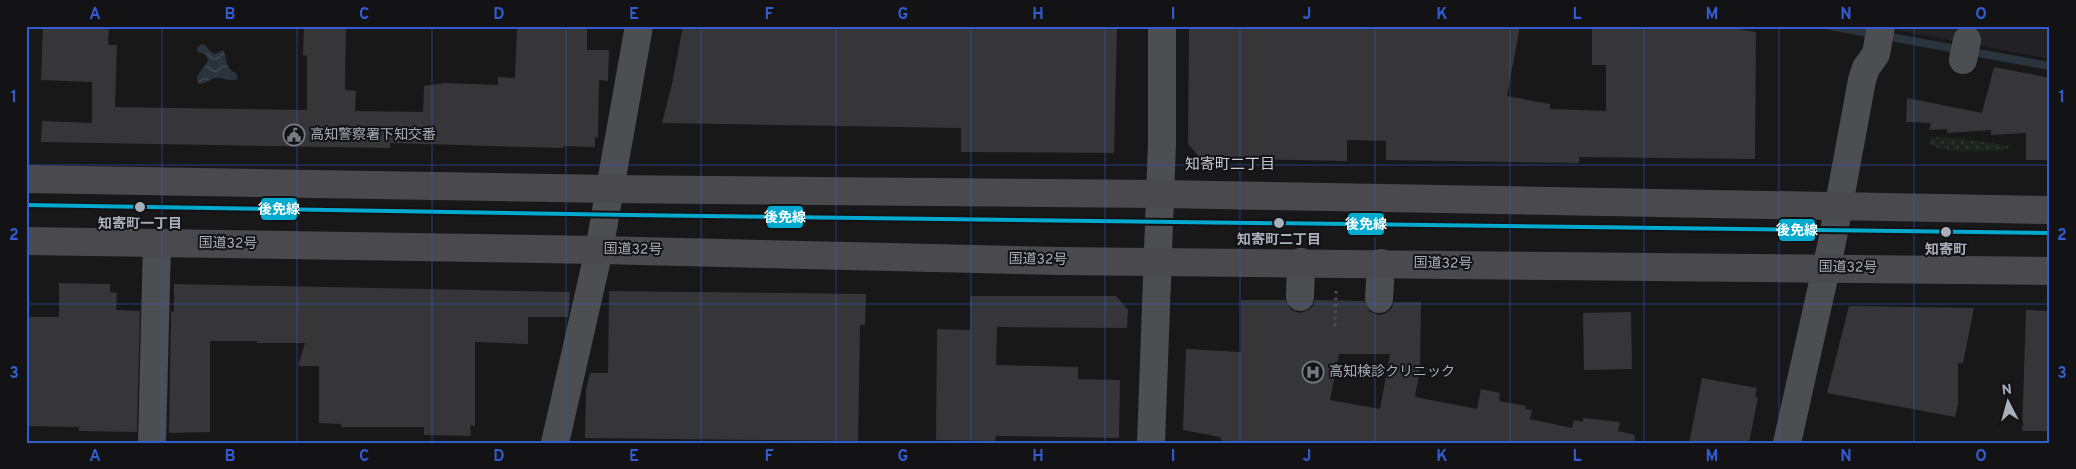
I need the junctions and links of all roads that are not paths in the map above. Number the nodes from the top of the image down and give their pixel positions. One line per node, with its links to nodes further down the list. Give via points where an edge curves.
1 (639, 26): 5 (street)
2 (1162, 26): 6 (street)
3 (1880, 35): 7 (street, via 1876,54 1864,72)
4 (26, 179): 5 (highway)
5 (610, 189): 6 (highway); 11 (street)
6 (1161, 194): 7 (highway); 12 (street)
7 (1839, 206): 8 (highway); 15 (street)
8 (2050, 210)
9 (26, 241): 10 (highway, 国道32号)
10 (156, 242): 11 (highway, 国道32号); 20 (street)
11 (599, 250): 12 (highway, 国道32号, via 1058,261); 21 (street)
12 (1158, 260): 13 (highway, 国道32号); 22 (street)
13 (1301, 262): 14 (highway, 国道32号); 17 (street)
14 (1381, 263): 15 (highway, 国道32号); 18 (street)
15 (1826, 268): 16 (highway, 国道32号); 19 (street)
16 (2050, 271)
17 (1300, 298)
18 (1379, 299)
19 (1795, 442)
20 (152, 443)
21 (555, 443)
22 (1151, 443)

